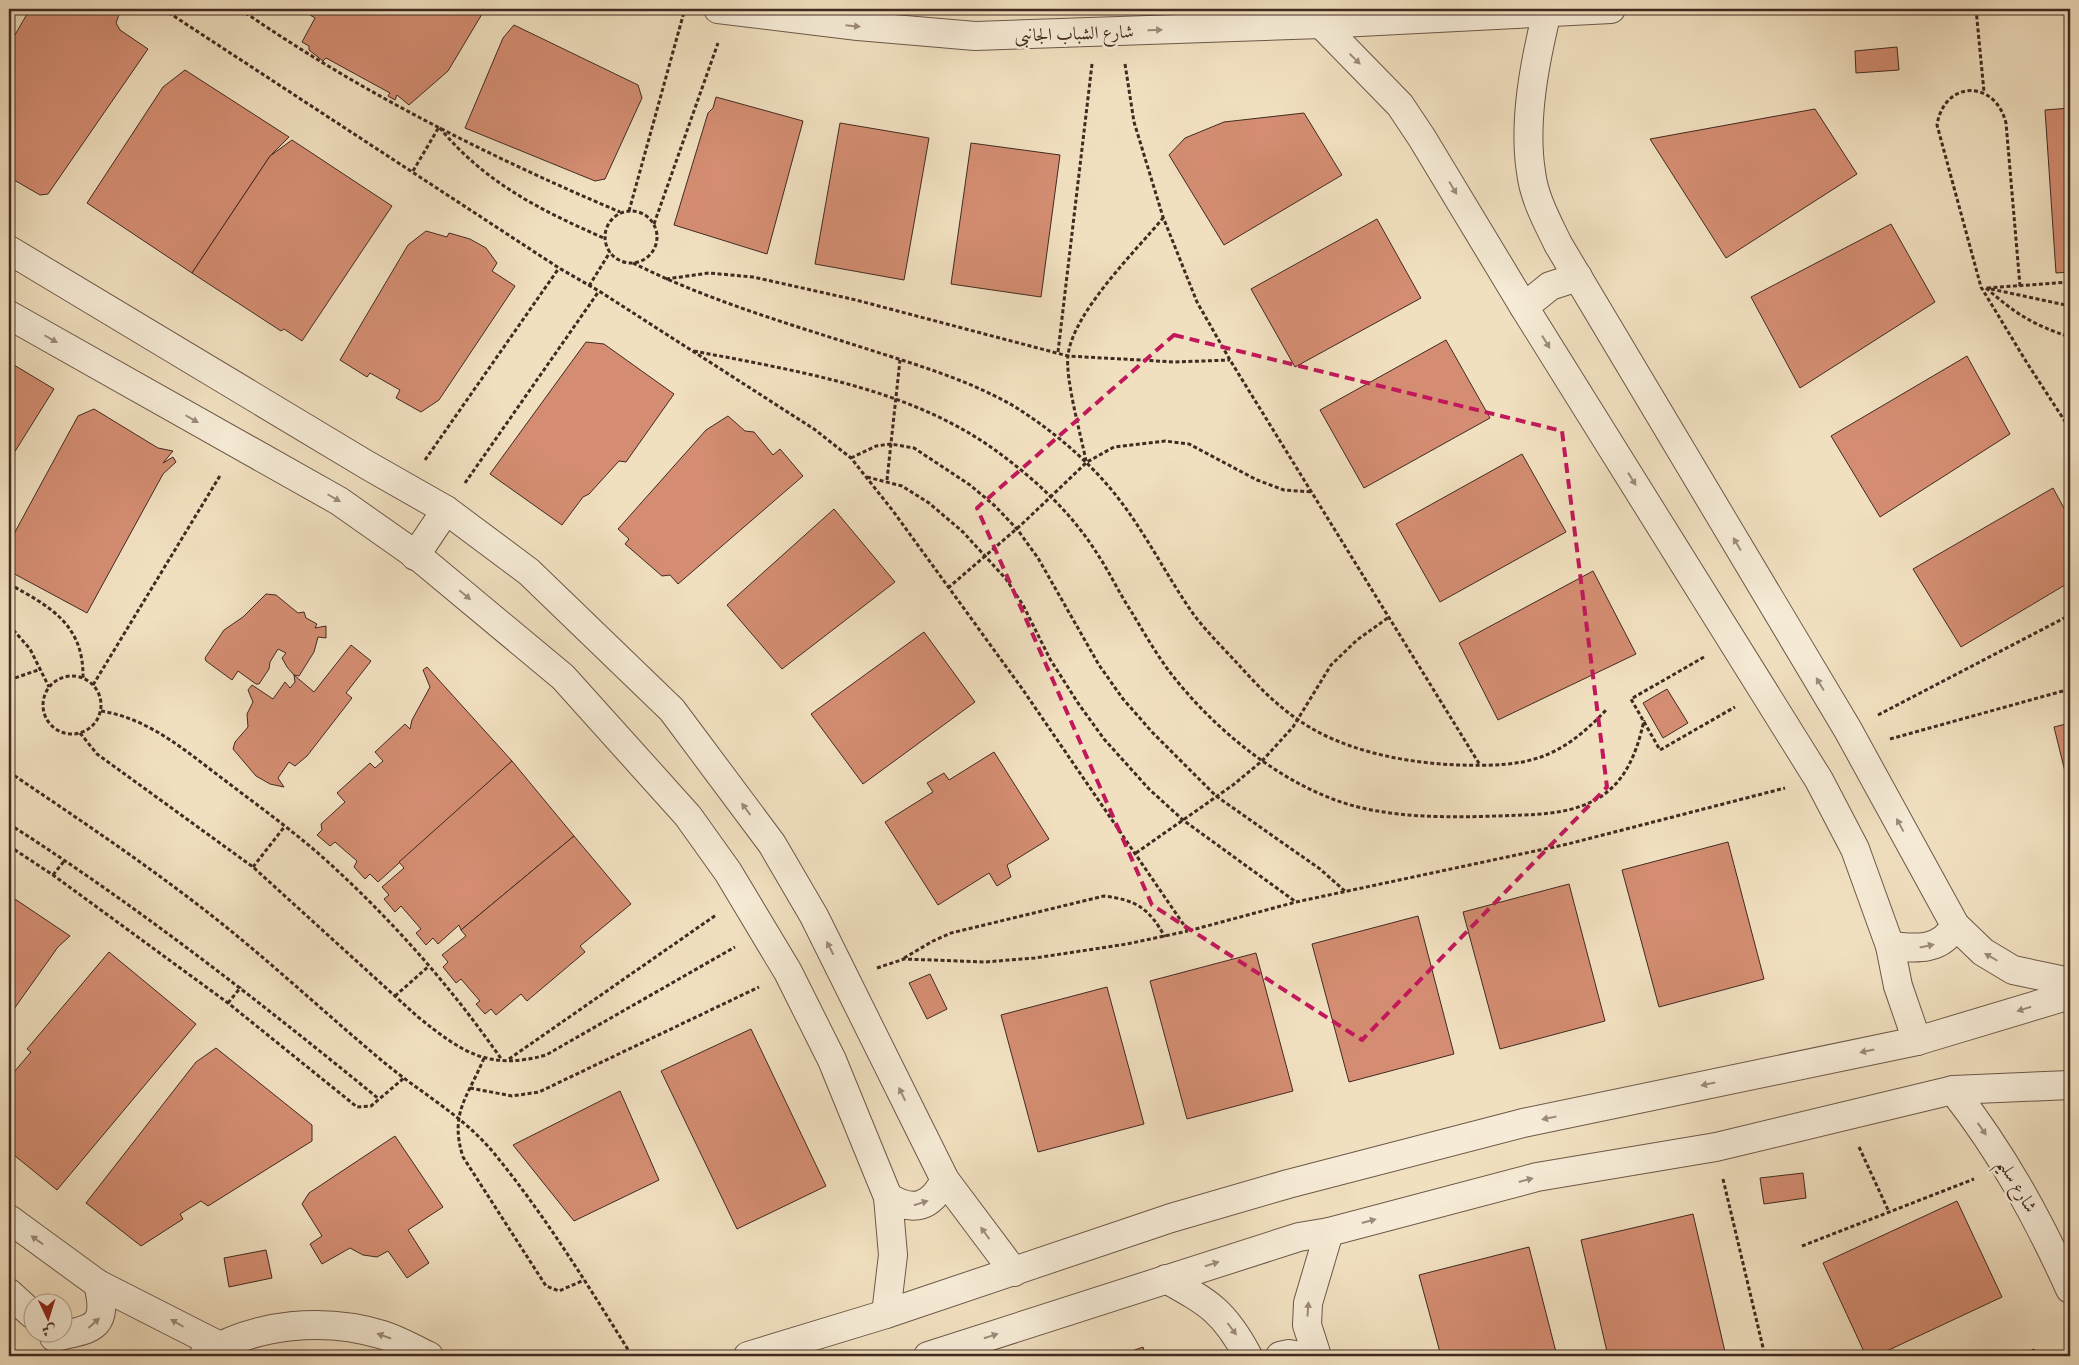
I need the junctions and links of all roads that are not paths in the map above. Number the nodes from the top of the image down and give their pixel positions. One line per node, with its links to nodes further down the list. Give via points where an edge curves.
1 (1611, 9): 3 (street, شارع الشباب الجانبى)
2 (724, 10): 4 (street, شارع الشباب الجانبى, one-way to 4, via 975,36)
3 (1547, 12): 4 (street, شارع الشباب الجانبى); 6 (street, via 1532,84 1531,172 1542,211)
4 (1321, 24): 7 (street, one-way to 7, via 1400,105)
5 (9, 250): 9 (street)
6 (1578, 277): 7 (street, via 1550,286); 11 (street, one-way to 6, via 1853,739)
7 (1524, 307): 12 (street, one-way to 12, via 1819,780 1855,849)
8 (9, 314): 10 (street, one-way to 10, via 339,501)
9 (446, 510): 10 (street); 18 (street, one-way to 9, via 814,916 772,844 672,710 529,572)
10 (415, 556): 19 (street, one-way to 19, via 563,677 688,816 743,896 788,972 832,1060)
11 (1955, 925): 12 (street, one-way to 11, via 1912,949 1936,944 1950,935); 13 (street, one-way to 11, via 2014,970 1984,952)
12 (1890, 946): 15 (street, via 1898,986)
13 (2070, 982)
14 (2070, 995): 15 (street, one-way to 15)
15 (1917, 1041): 22 (street, one-way to 22, via 1523,1123 1414,1150 1171,1218)
16 (2070, 1084): 17 (street)
17 (1953, 1090): 21 (street, one-way to 17, via 1538,1177 1716,1147); 25 (street, شارع سليم, one-way to 25, via 1982,1129 2038,1219)
18 (945, 1180): 19 (street, one-way to 18, via 903,1206 916,1206 934,1199); 22 (street, one-way to 18)
19 (888, 1197): 28 (street, via 893,1255)
20 (9, 1219): 24 (street, one-way to 20)
21 (1329, 1232): 23 (street, one-way to 21, via 1299,1237); 37 (street, one-way to 21, via 1307,1325 1308,1303)
22 (1014, 1272): 28 (street)
23 (1166, 1279): 33 (street, one-way to 23); 34 (street, one-way to 34, via 1208,1303 1221,1315)
24 (98, 1284): 29 (street, one-way to 24, via 91,1327 99,1319 103,1308); 30 (street, one-way to 24)
25 (2070, 1288)
26 (9, 1293): 27 (street)
27 (22, 1305)
28 (886, 1314): 32 (street)
29 (72, 1335)
30 (211, 1351): 31 (street, one-way to 30, via 384,1335 329,1324 273,1328)
31 (429, 1356)
32 (748, 1356)
33 (928, 1356)
34 (1248, 1356)
35 (1280, 1356): 36 (street)
36 (1301, 1356)
37 (1318, 1356)

